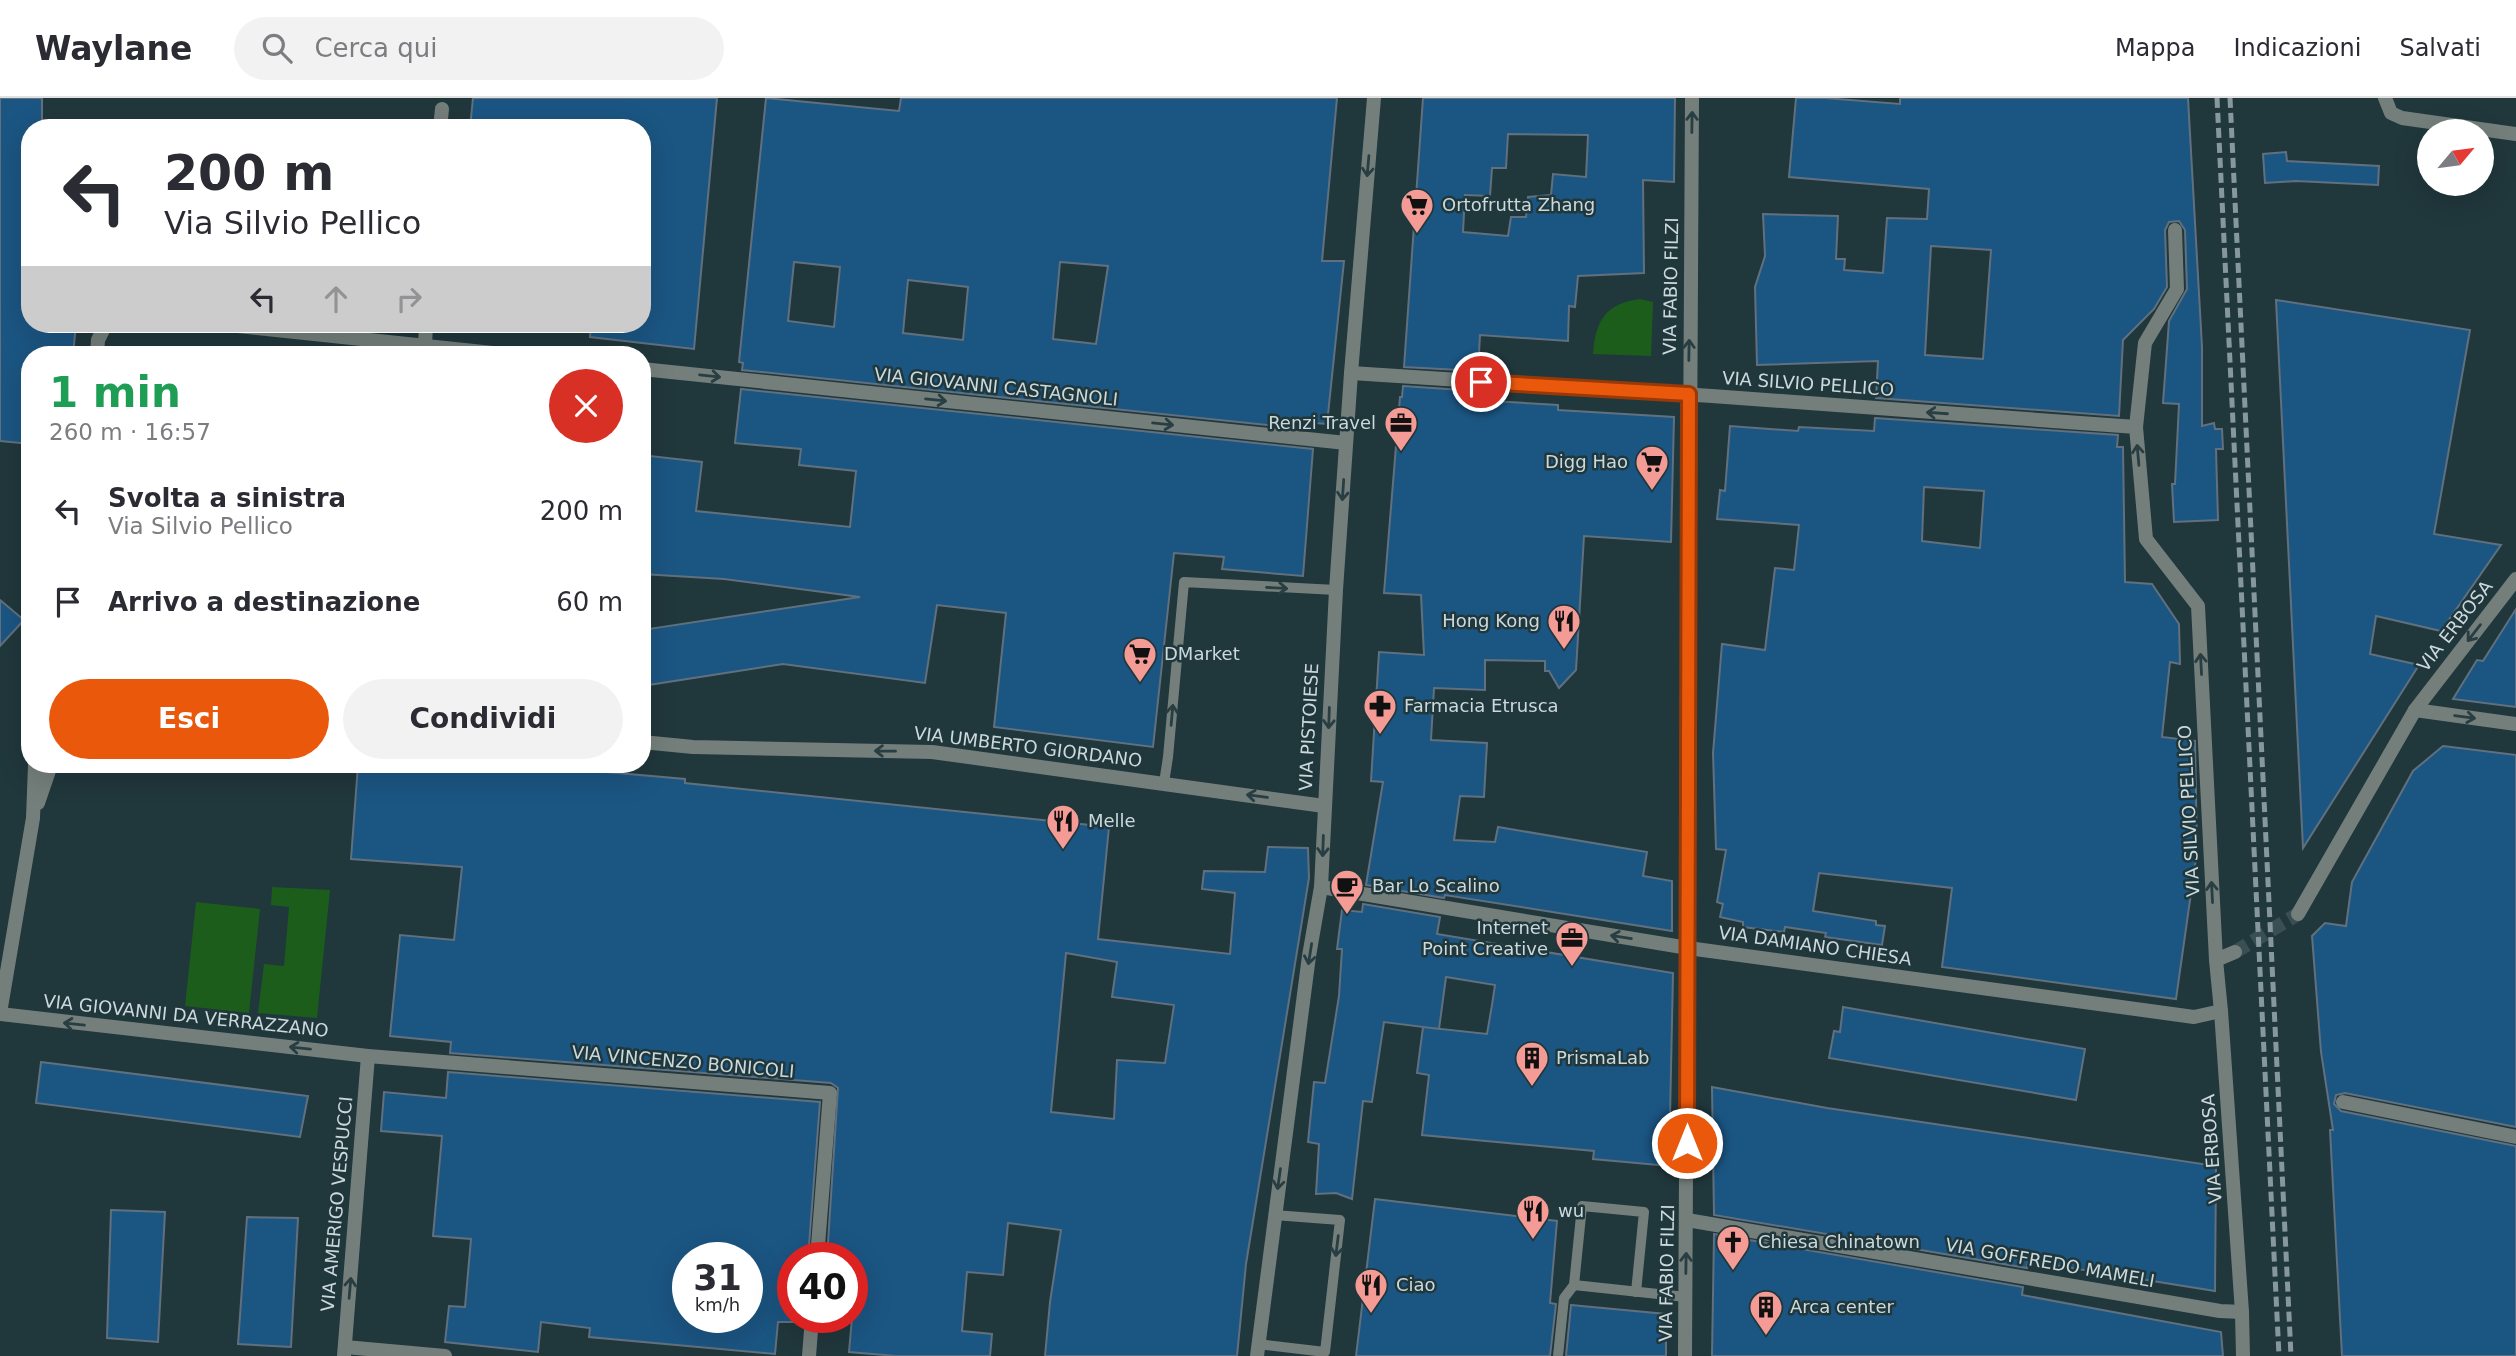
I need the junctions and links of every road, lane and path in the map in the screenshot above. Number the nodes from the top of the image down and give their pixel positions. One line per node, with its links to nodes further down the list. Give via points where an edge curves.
1 (1374, 98): 12 (street, VIA PISTOIESE, one-way to 12)
2 (1692, 98): 13 (street, VIA FABIO FILZI, one-way to 2)
3 (2385, 98): 6 (street, via 2391,113 2402,118)
4 (442, 109): 5 (street)
5 (441, 119)
6 (2516, 134)
7 (2175, 230): 14 (street, VIA SILVIO PELLICO, via 2177,289 2145,343)
8 (303, 333): 10 (street)
9 (426, 333): 10 (street)
10 (425, 346)
11 (651, 370): 15 (street, VIA GIOVANNI CASTAGNOLI, one-way to 15)
12 (1351, 373): 13 (street, VIA SILVIO PELLICO); 15 (street, VIA PISTOIESE)
13 (1689, 394): 14 (street, VIA SILVIO PELLICO, one-way to 13); 28 (street, VIA FABIO FILZI)
14 (2136, 427): 30 (street, VIA SILVIO PELLICO, one-way to 14, via 2197,606 2146,539)
15 (1346, 443): 17 (street, VIA PISTOIESE, one-way to 17)
16 (2516, 579): 18 (street, VIA ERBOSA, one-way to 18)
17 (1336, 590): 23 (lane, one-way to 17, via 1184,582); 24 (street, VIA PISTOIESE, one-way to 24)
18 (2415, 710): 19 (street, one-way to 19); 27 (street, VIA ERBOSA)
19 (2516, 724)
20 (651, 744): 23 (street, VIA UMBERTO GIORDANO, one-way to 20, via 932,752)
21 (35, 773): 25 (street)
22 (48, 773): 25 (street)
23 (1164, 783): 24 (street, VIA UMBERTO GIORDANO, one-way to 23)
24 (1324, 806): 26 (street, VIA PISTOIESE, one-way to 26)
25 (33, 818): 32 (street)
26 (1321, 887): 28 (street, VIA DAMIANO CHIESA, one-way to 26); 36 (street, VIA PISTOIESE, one-way to 36)
27 (2298, 914)
28 (1688, 948): 31 (street, VIA DAMIANO CHIESA, via 2194,1017); 37 (street, VIA FABIO FILZI)
29 (2235, 952): 30 (street)
30 (2216, 960): 31 (street, VIA ERBOSA)
31 (2221, 1011): 42 (street, VIA ERBOSA)
32 (0, 1014): 33 (street, VIA GIOVANNI DA VERRAZZANO, one-way to 32)
33 (368, 1056): 38 (street, VIA VINCENZO BONICOLI, via 830,1093); 45 (street, VIA AMERIGO VESPUCCI, one-way to 33)
34 (2343, 1102): 35 (street)
35 (2516, 1137)
36 (1274, 1215): 44 (street, VIA PISTOIESE); 44 (lane, one-way to 44, via 1340,1220 1325,1352)
37 (1687, 1220): 41 (street, VIA FABIO FILZI, one-way to 37); 42 (street, VIA GOFFREDO MAMELI)
38 (818, 1242)
39 (1574, 1285): 40 (lane); 40 (lane, via 1582,1206 1644,1212); 48 (lane, via 1564,1298)
40 (1636, 1292): 41 (lane)
41 (1686, 1297): 49 (street, VIA FABIO FILZI)
42 (2242, 1312): 50 (street, VIA ERBOSA)
43 (811, 1333): 47 (street)
44 (1257, 1350)
45 (344, 1352): 46 (street)
46 (445, 1356)
47 (809, 1356)
48 (1558, 1356)
49 (1685, 1356)
50 (2243, 1356)

